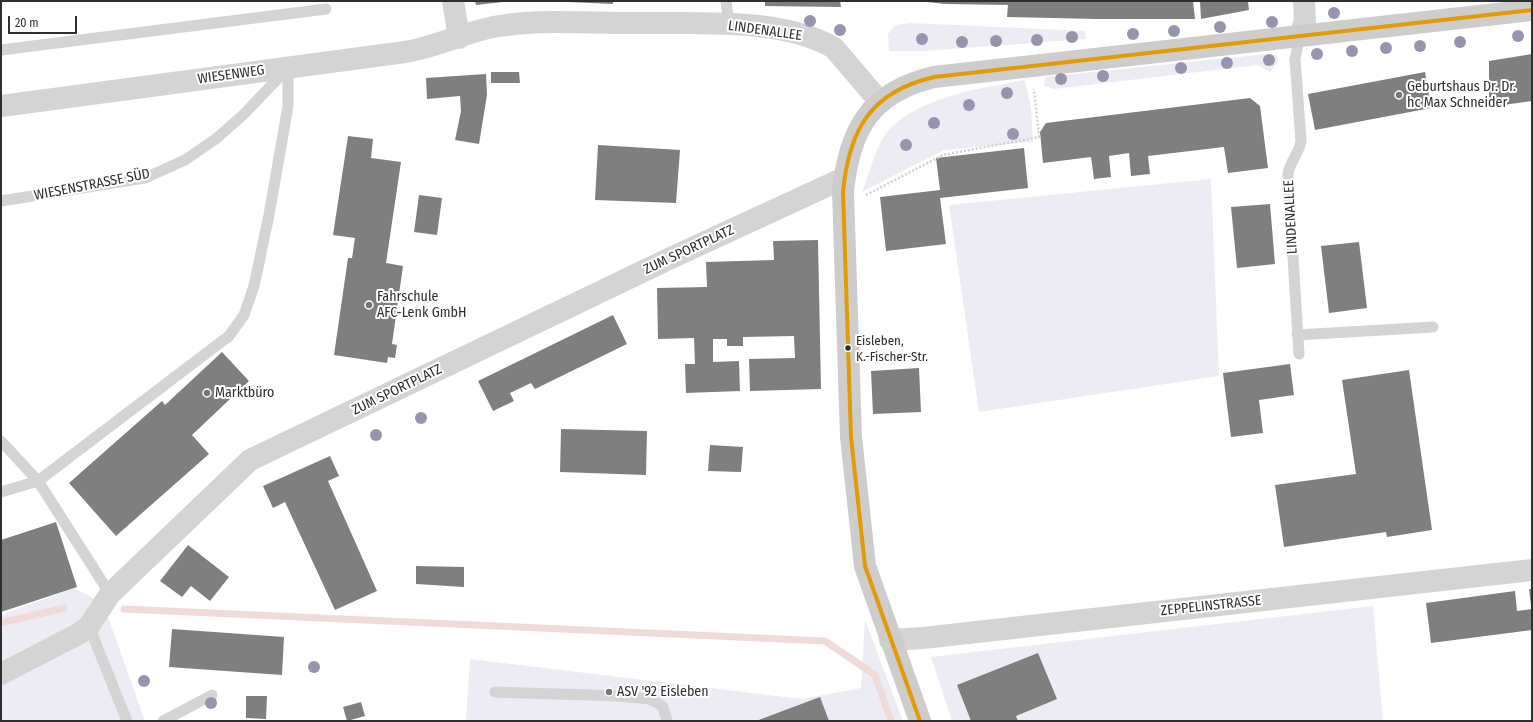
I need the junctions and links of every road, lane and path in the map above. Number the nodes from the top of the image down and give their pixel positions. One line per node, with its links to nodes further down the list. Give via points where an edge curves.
1 (453, 1): 8 (street)
2 (726, 1): 6 (lane)
3 (1304, 1): 7 (street, via 1305,21)
4 (326, 9): 9 (lane)
5 (1532, 10): 7 (street)
6 (729, 25): 8 (street, LINDENALLEE, via 541,22 497,26); 12 (street, LINDENALLEE, via 785,31 826,43 842,56)
7 (1300, 35): 10 (street); 18 (lane, LINDENALLEE, via 1295,59 1300,147 1288,175)
8 (459, 38): 11 (street, WIESENWEG, via 421,49)
9 (1, 50)
10 (1032, 64): 12 (street, via 922,80 900,88); 16 (path, via 1039,137 943,155)
11 (288, 68): 13 (street, WIESENWEG); 15 (lane, WIESENSTRASSE SÜD, via 244,114 217,138 185,160 145,178); 21 (lane, via 288,106 269,215 254,286 244,315 229,336)
12 (880, 102): 14 (street, via 861,124 852,141)
13 (1, 106)
14 (844, 178): 16 (street); 24 (street, ZUM SPORTPLATZ, via 668,259 250,460)
15 (1, 201)
16 (842, 208): 26 (street, via 851,437 865,566)
17 (1433, 327): 18 (lane)
18 (1297, 335): 19 (lane, LINDENALLEE)
19 (1299, 354)
20 (1, 441): 21 (lane)
21 (38, 481): 22 (lane); 24 (lane)
22 (1, 492)
23 (1532, 570): 26 (street, ZEPPELINSTRASSE)
24 (110, 594): 25 (street, ZUM SPORTPLATZ)
25 (90, 624): 27 (street, ZUM SPORTPLATZ, via 80,633); 30 (lane)
26 (890, 640): 33 (street)
27 (1, 674)
28 (495, 692): 32 (lane, via 649,699 663,707)
29 (212, 695): 31 (lane)
30 (127, 721)
31 (163, 721)
32 (667, 721)
33 (920, 721)

